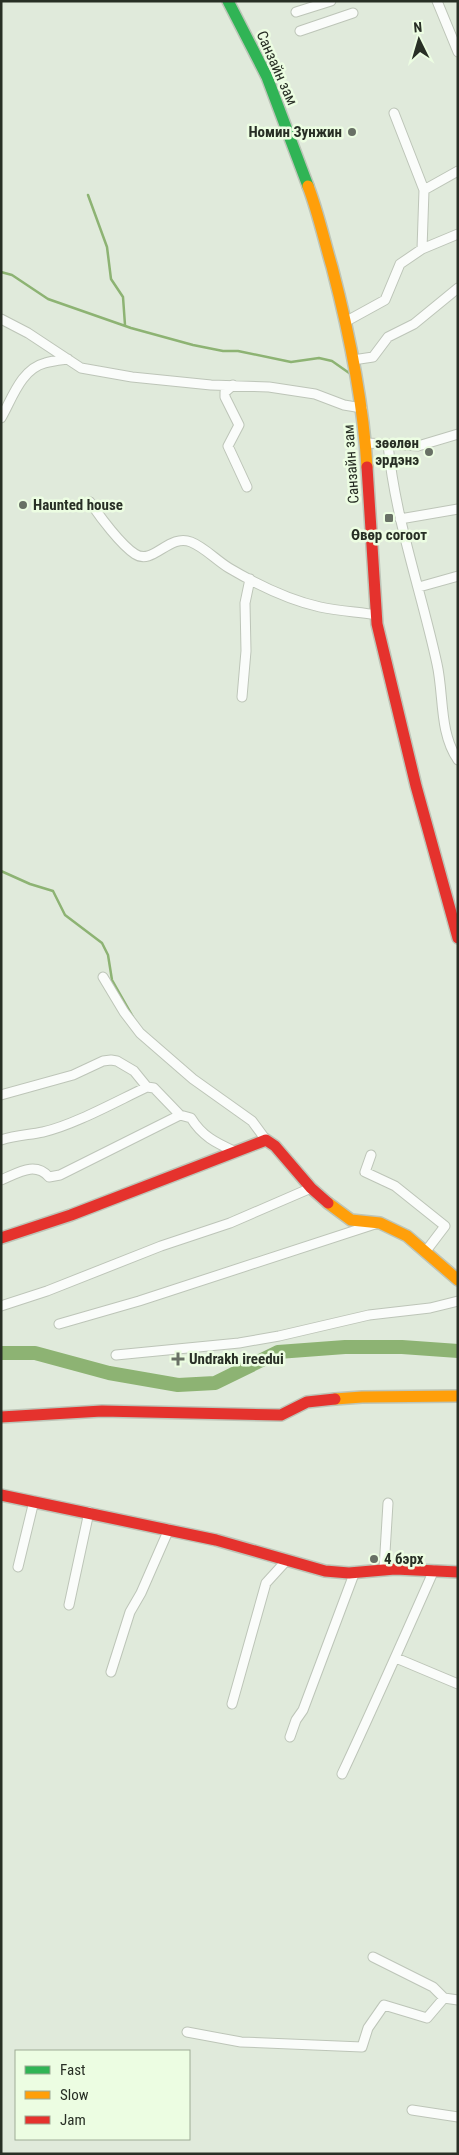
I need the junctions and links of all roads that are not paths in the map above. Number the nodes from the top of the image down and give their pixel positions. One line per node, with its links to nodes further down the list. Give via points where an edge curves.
1 (228, 1): 15 (street, Санзайн зам, via 267,77 316,204)
2 (331, 1): 4 (street)
3 (437, 1): 7 (street)
4 (296, 12)
5 (353, 13): 6 (street)
6 (300, 31)
7 (458, 52)
8 (394, 113): 10 (street)
9 (458, 171): 10 (street)
10 (424, 190): 12 (street)
11 (458, 234): 12 (street)
12 (422, 249): 15 (street, via 400,264 385,300)
13 (458, 288): 17 (street, via 414,324 388,337 373,357)
14 (1, 319): 16 (street)
15 (345, 322): 17 (street, Санзайн зам)
16 (68, 359): 18 (street, via 81,368 132,377); 20 (street, via 42,363 28,372)
17 (353, 360): 19 (street, Санзайн зам)
18 (233, 385): 19 (street, via 314,394); 24 (street, via 225,392 225,397 239,426 228,446)
19 (362, 408): 22 (street, Санзайн зам)
20 (1, 418)
21 (458, 434): 23 (street, via 418,446)
22 (366, 443): 23 (street); 31 (street, Санзайн зам)
23 (388, 444): 27 (street)
24 (247, 487)
25 (90, 502): 29 (street, via 134,554 149,556 176,539 191,542)
26 (458, 509): 27 (street)
27 (400, 519): 30 (street)
28 (458, 576): 30 (street)
29 (250, 578): 31 (street, via 276,592 319,607); 32 (street, via 245,603 246,651)
30 (419, 587): 33 (street, via 438,666 440,700 451,751)
31 (377, 615): 34 (street, Санзайн зам, via 416,786)
32 (242, 697)
33 (458, 760)
34 (458, 938)
35 (103, 976): 40 (street, via 140,1033 193,1079 252,1121)
36 (147, 1087): 37 (street, via 134,1071 111,1060 73,1075); 38 (street, via 154,1088); 39 (street, via 44,1132)
37 (1, 1095)
38 (180, 1115): 41 (street, via 191,1118 212,1141); 43 (street, via 60,1175 49,1177 44,1171 34,1168)
39 (1, 1140)
40 (266, 1140): 41 (street); 44 (street)
41 (234, 1150): 46 (street, via 72,1215)
42 (371, 1156): 47 (street, via 365,1172 395,1186 445,1226)
43 (1, 1180)
44 (311, 1188): 45 (street, via 340,1214 352,1220); 50 (street, via 230,1223)
45 (380, 1223): 47 (street, via 407,1236); 51 (street)
46 (1, 1238)
47 (426, 1251): 48 (street)
48 (458, 1280)
49 (458, 1301): 52 (street, via 239,1343)
50 (1, 1306)
51 (59, 1324)
52 (116, 1355)
53 (458, 1396): 54 (street, via 307,1402 281,1416 102,1411)
54 (1, 1417)
55 (1, 1495): 56 (street)
56 (34, 1501): 58 (street); 61 (street)
57 (388, 1503): 62 (street)
58 (89, 1512): 59 (street); 66 (street)
59 (169, 1529): 60 (street, via 248,1547); 68 (street, via 142,1593 130,1612)
60 (287, 1560): 65 (street, via 327,1572); 70 (street, via 266,1583)
61 (18, 1568)
62 (384, 1569): 63 (street); 65 (street)
63 (434, 1570): 64 (street); 67 (street)
64 (458, 1572)
65 (354, 1574): 71 (street)
66 (69, 1605)
67 (396, 1658): 69 (street); 72 (street)
68 (111, 1672)
69 (458, 1684)
70 (232, 1704)
71 (290, 1738)
72 (342, 1774)
73 (373, 1957): 74 (street, via 433,1987)
74 (444, 1998): 75 (street); 76 (street, via 427,2018 384,2005 368,2028 362,2047 241,2042)
75 (458, 2000)
76 (187, 2032)
77 (412, 2110): 78 (street)
78 (458, 2117)

